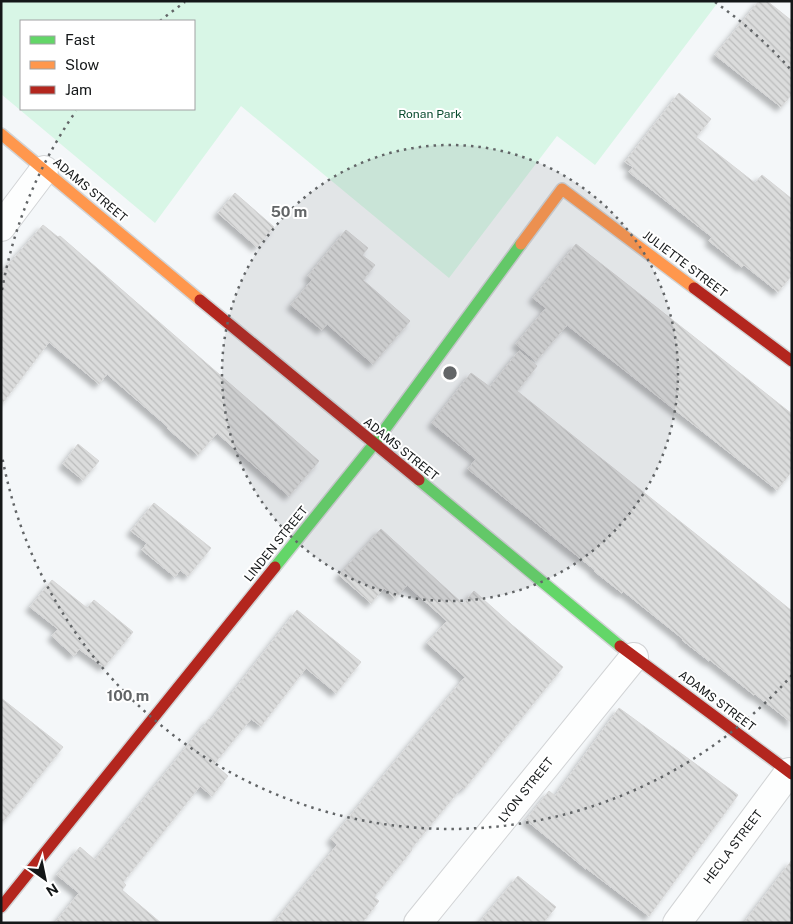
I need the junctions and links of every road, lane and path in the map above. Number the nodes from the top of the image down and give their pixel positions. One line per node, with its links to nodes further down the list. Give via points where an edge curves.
1 (1, 134): 2 (street, ADAMS STREET)
2 (44, 170): 4 (street); 6 (street, ADAMS STREET)
3 (562, 189): 5 (street, JULIETTE STREET); 6 (street, LINDEN STREET)
4 (1, 227)
5 (792, 361)
6 (374, 444): 7 (street, ADAMS STREET); 9 (street, LINDEN STREET)
7 (634, 657): 8 (street, ADAMS STREET); 10 (street, LYON STREET)
8 (790, 773): 11 (street, HECLA STREET)
9 (1, 907)
10 (418, 923)
11 (676, 923)

